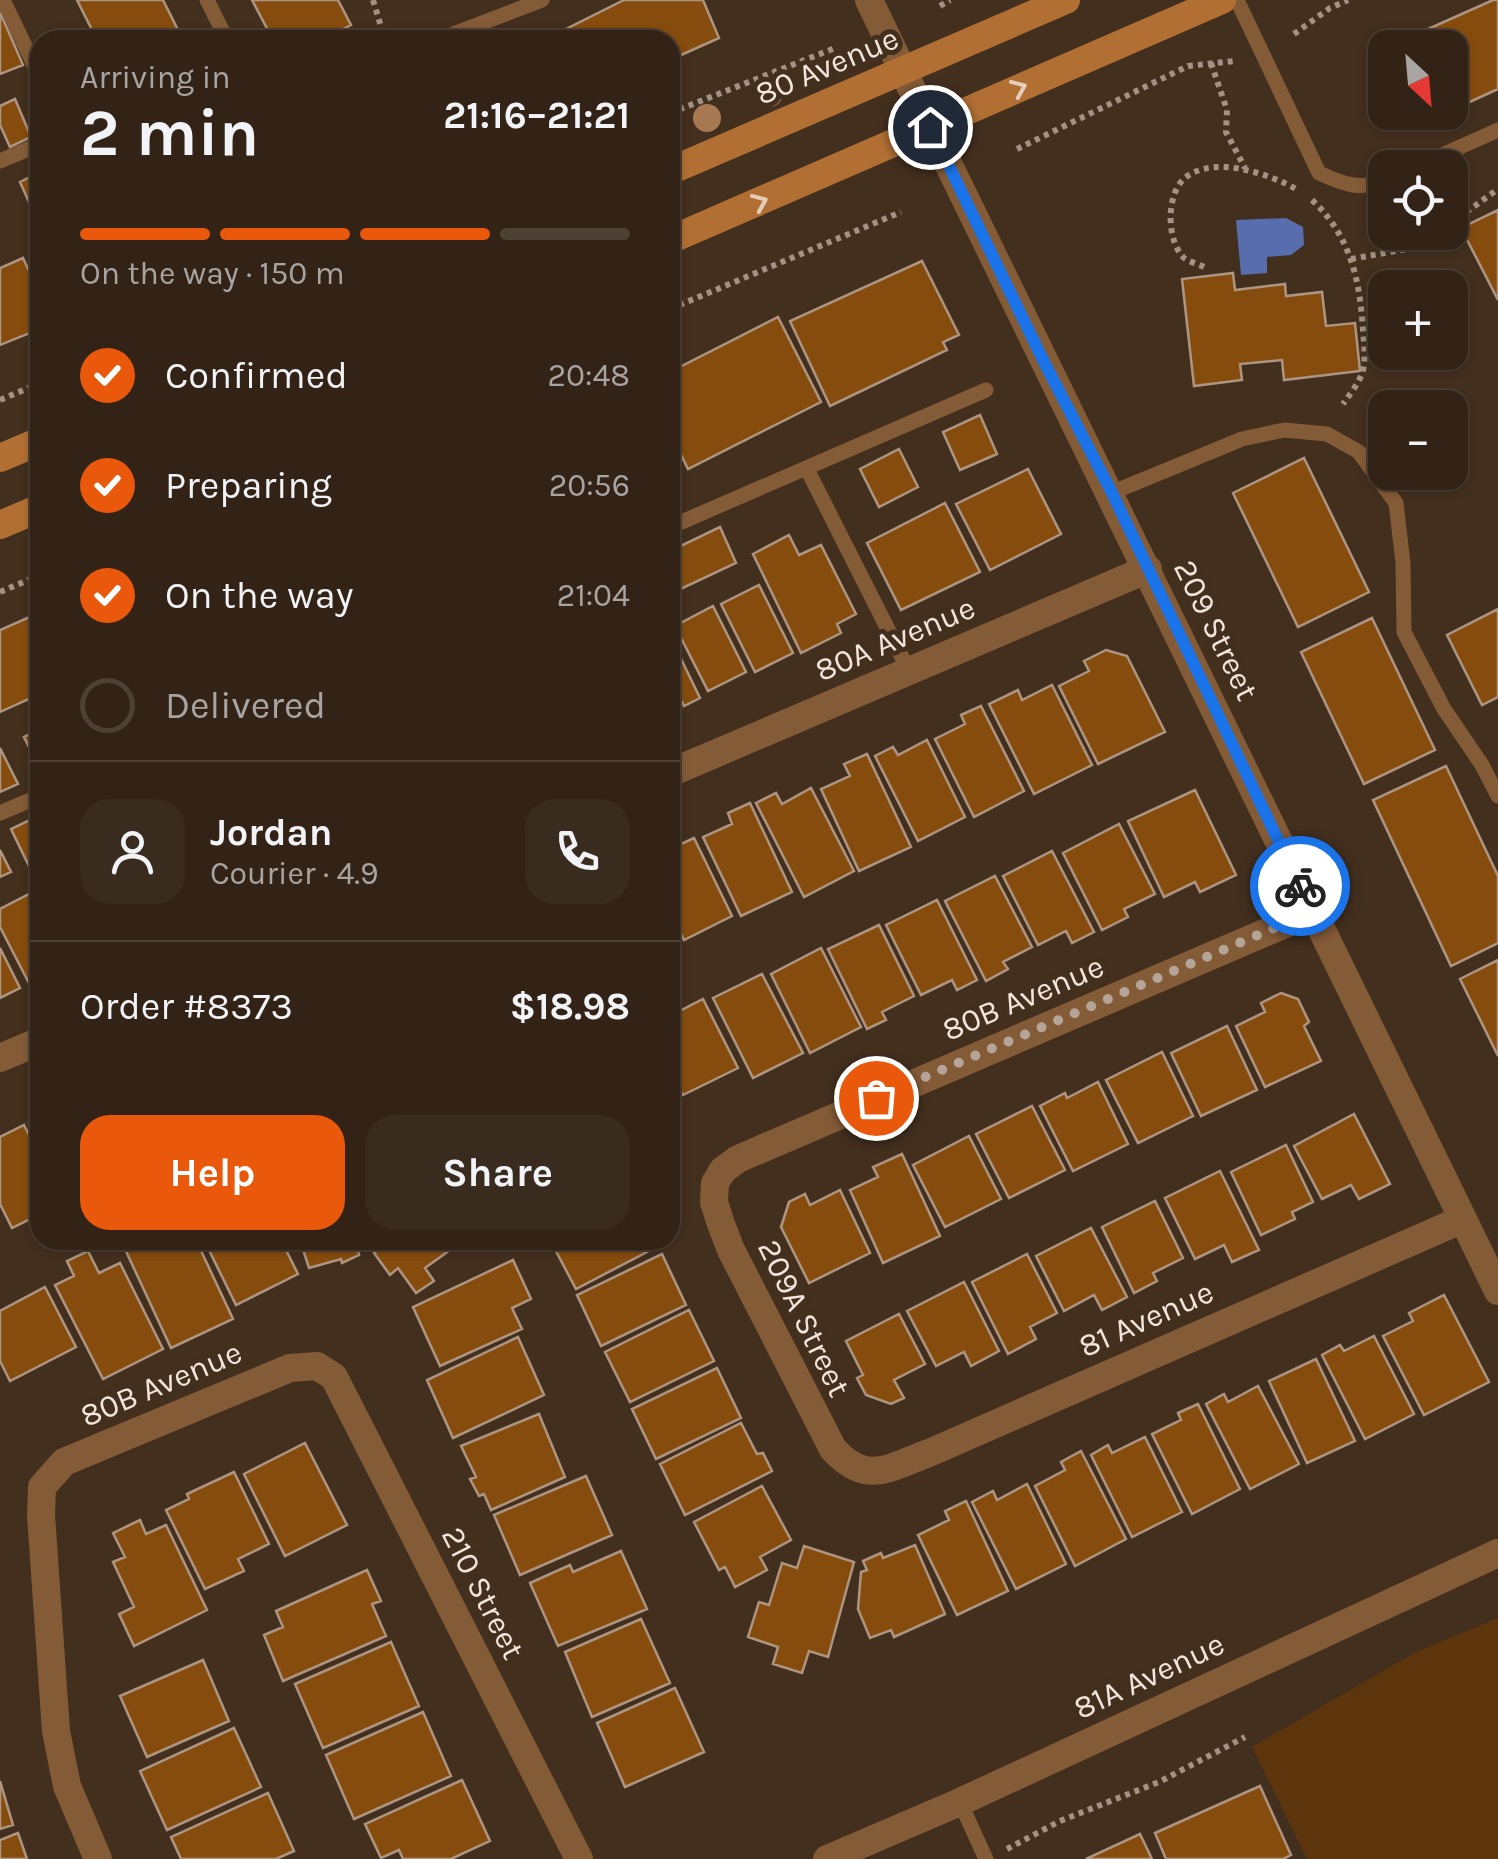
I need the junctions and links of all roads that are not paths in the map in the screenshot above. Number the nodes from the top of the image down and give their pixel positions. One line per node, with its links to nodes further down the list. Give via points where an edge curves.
1 (3, 0): 10 (lane)
2 (207, 0): 8 (lane)
3 (542, 0): 9 (lane)
4 (869, 0): 11 (street, 209 Street)
5 (1066, 0): 11 (main road, 80 Avenue)
6 (1222, 0): 12 (main road, one-way to 6)
7 (1237, 0): 18 (lane, via 1319,173)
8 (223, 30)
9 (464, 30)
10 (30, 56)
11 (903, 71): 12 (street, 209 Street); 17 (main road, 80 Avenue)
12 (930, 127): 19 (main road, one-way to 12); 24 (street, 209 Street)
13 (1498, 130): 15 (lane)
14 (30, 148): 16 (lane)
15 (1453, 150)
16 (0, 161)
17 (680, 167)
18 (1368, 187)
19 (680, 236)
20 (986, 390): 23 (lane)
21 (30, 445): 22 (main road)
22 (0, 458)
23 (807, 468): 26 (lane); 29 (lane)
24 (1112, 493): 28 (street, 209 Street); 31 (lane, via 1242,439 1284,430 1327,434 1359,452 1396,503 1404,632)
25 (30, 512): 27 (main road)
26 (680, 523)
27 (0, 526)
28 (1148, 569): 29 (street, 80A Avenue); 36 (street, 209 Street)
29 (909, 671): 32 (street, 80A Avenue)
30 (1498, 755): 31 (lane)
31 (1482, 765): 33 (lane)
32 (680, 769)
33 (1498, 796)
34 (30, 800): 35 (lane)
35 (0, 813)
36 (1312, 912): 39 (street, 80B Avenue, via 770,1144 738,1159); 40 (street, 209 Street)
37 (30, 1045): 38 (street)
38 (0, 1058)
39 (715, 1183): 43 (street, 209A Street, via 714,1202 731,1250 818,1423 833,1449)
40 (1461, 1220): 41 (street, 209 Street); 43 (street, 81 Avenue, via 929,1453 886,1469)
41 (1498, 1291)
42 (316, 1366): 47 (street, 80B Avenue, via 290,1368 64,1462 42,1486 56,1731 67,1786); 48 (street, 210 Street, via 334,1377)
43 (857, 1470)
44 (1498, 1552): 45 (street, 81A Avenue)
45 (960, 1802): 46 (lane); 49 (street, 81A Avenue)
46 (986, 1858)
47 (98, 1859)
48 (579, 1859)
49 (827, 1859)

